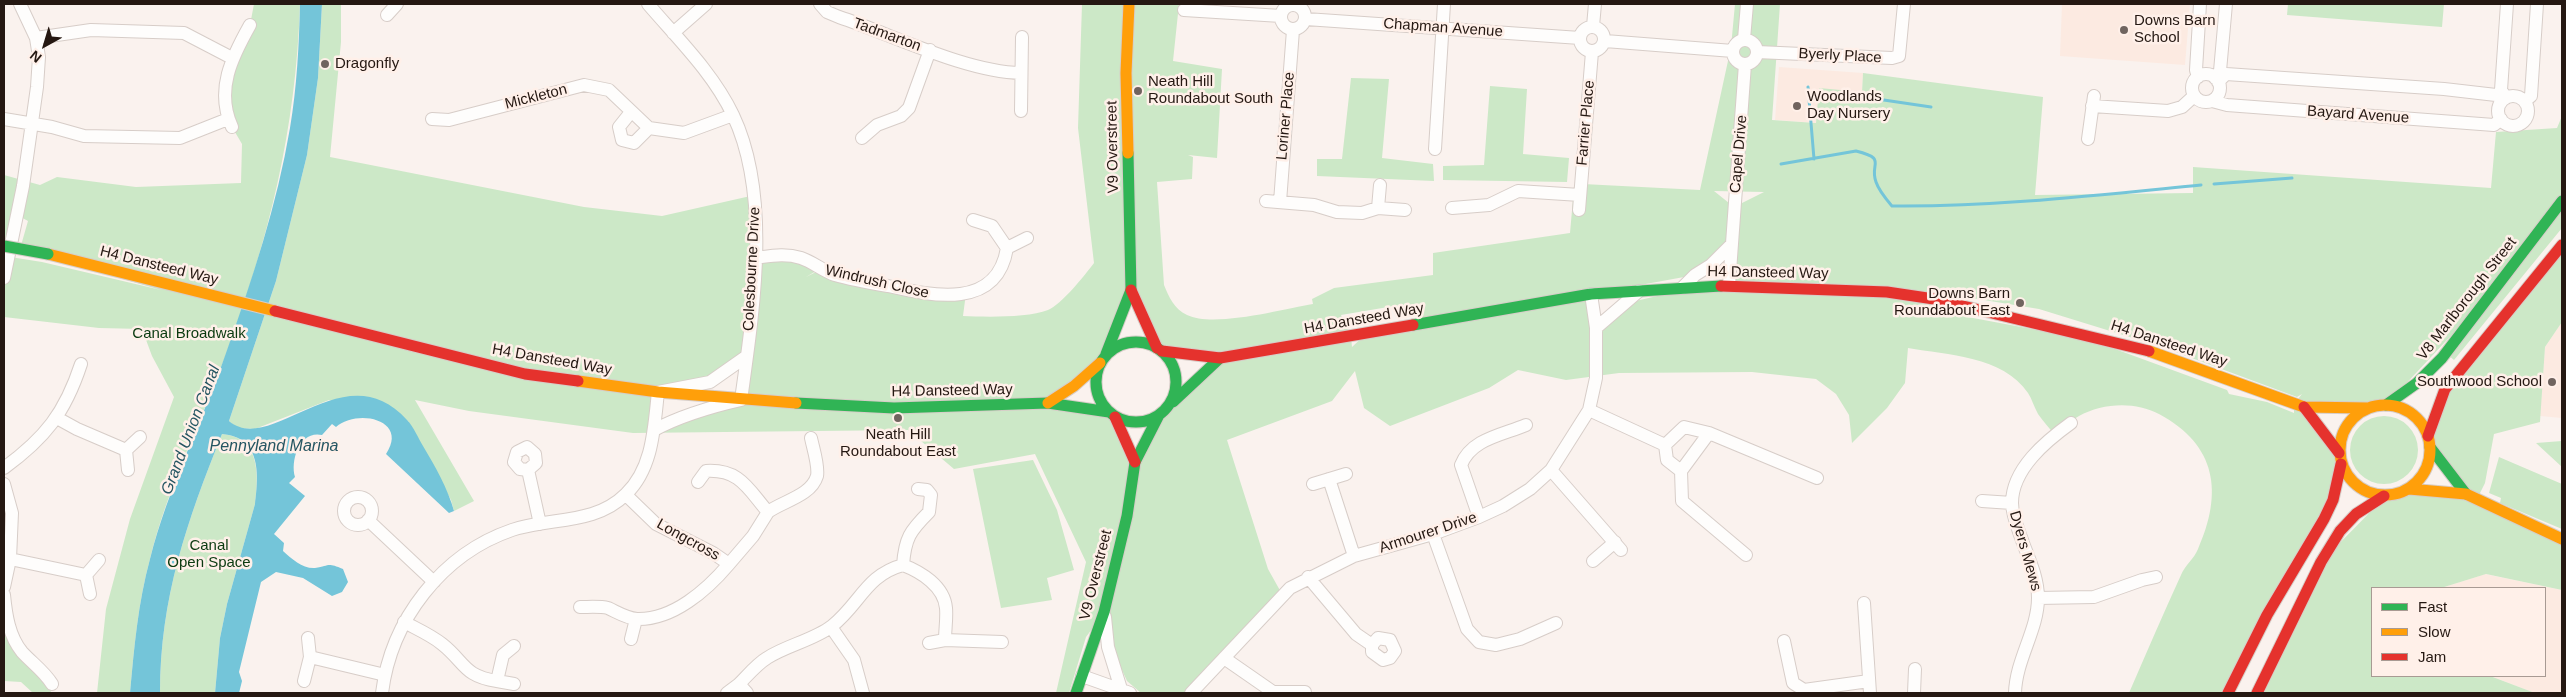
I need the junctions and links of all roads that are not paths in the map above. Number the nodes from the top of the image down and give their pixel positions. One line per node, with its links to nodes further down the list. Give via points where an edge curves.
1 (20, 4): 26 (street)
2 (397, 4): 17 (street)
3 (648, 4): 24 (street, Colesbourne Drive)
4 (706, 4): 24 (street)
5 (820, 4): 30 (street, Tadmarton, via 827,12)
6 (1128, 4): 73 (street, V9 Overstreet)
7 (1294, 4): 18 (street, via 1284,9); 19 (street, via 1304,11)
8 (1444, 4): 22 (street)
9 (1595, 4): 21 (street)
10 (1747, 4): 28 (street)
11 (1904, 4): 33 (street, Byerly Place, via 1899,56)
12 (2200, 4): 37 (street)
13 (2226, 4): 38 (street)
14 (2507, 4): 40 (street, via 2500,90)
15 (2537, 4): 42 (street, via 2531,96)
16 (1184, 10): 18 (street)
17 (387, 15)
18 (1281, 16): 23 (street, via 1283,24)
19 (1306, 19): 22 (street, Chapman Avenue); 23 (street, via 1303,26)
20 (250, 25): 34 (street)
21 (1593, 26): 27 (street, via 1584,30); 29 (street, via 1602,31)
22 (1442, 28): 27 (street, Chapman Avenue); 53 (street)
23 (1293, 30): 58 (street, Loriner Place)
24 (673, 33): 45 (street, Colesbourne Drive, via 706,71)
25 (1022, 37): 36 (street)
26 (36, 38): 34 (street, via 90,30 184,33); 49 (street, via 39,57)
27 (1580, 38): 32 (street, via 1583,47)
28 (1744, 39): 31 (street); 33 (street, via 1753,43)
29 (1605, 41): 31 (street); 32 (street, via 1602,47)
30 (930, 50): 36 (street, Tadmarton, via 985,68); 51 (street, Tadmarton, via 909,108 900,116 877,125)
31 (1733, 50): 35 (street, via 1736,60)
32 (1592, 52): 55 (street, Farrier Place)
33 (1757, 52): 35 (street, via 1754,60)
34 (232, 58): 49 (street, via 226,77 225,102 230,123 180,138 84,136)
35 (1745, 64): 65 (street, Capel Drive)
36 (1021, 73): 43 (street)
37 (2198, 77): 38 (street, via 2206,74); 39 (street, via 2192,83)
38 (2217, 80): 40 (street, Bayard Avenue, via 2226,74 2276,77 2453,90 2496,95); 41 (street, via 2220,92)
39 (2194, 96): 41 (street, via 2200,101); 52 (street, via 2182,107 2168,111 2093,101)
40 (2504, 100): 42 (street, via 2516,96); 47 (street, via 2499,107)
41 (2212, 101): 47 (street, Bayard Avenue, via 2227,105 2494,125)
42 (2525, 101): 47 (street, via 2528,112 2523,122 2512,125)
43 (1021, 110)
44 (631, 112): 46 (street, Mickleton, via 609,90 584,85 448,120); 50 (street, Mickleton); 50 (street, via 619,127 622,140 634,143)
45 (733, 115): 50 (street, via 684,133); 69 (street, Colesbourne Drive, via 747,154 755,198)
46 (432, 119)
47 (2501, 119)
48 (4, 120): 49 (street)
49 (32, 124): 70 (street)
50 (649, 128)
51 (862, 138)
52 (2088, 139)
53 (1435, 149)
54 (1380, 185): 59 (street)
55 (1580, 195): 60 (street, via 1518,191 1489,205); 62 (street, Farrier Place)
56 (1266, 201): 58 (street)
57 (2562, 201): 86 (street, V8 Marlborough Street, via 2442,358 2427,374)
58 (1280, 202): 59 (street, via 1314,205 1337,212 1362,213)
59 (1378, 208): 61 (street)
60 (1452, 208)
61 (1405, 210)
62 (1579, 210)
63 (973, 220): 68 (street, via 992,226)
64 (1027, 238): 68 (street)
65 (1731, 244): 71 (street, Capel Drive); 72 (street, via 1712,265)
66 (2562, 245): 98 (street, via 2445,389)
67 (4, 246): 82 (street, H4 Dansteed Way, bridge, via 215,295 525,374)
68 (1007, 248): 69 (street, Windrush Close, via 1005,263 996,279 982,289 933,296 835,275 801,258 781,254)
69 (755, 258): 78 (street, Colesbourne Drive)
70 (4, 278)
71 (1729, 285): 72 (street, H4 Dansteed Way); 85 (street, H4 Dansteed Way, via 1887,292 1934,299 2144,349)
72 (1682, 288): 74 (street, H4 Dansteed Way)
73 (1131, 290): 77 (street, V9 Overstreet); 79 (street, V9 Overstreet)
74 (1639, 290): 75 (street, H4 Dansteed Way); 76 (street)
75 (1591, 294): 76 (street, Armourer Drive); 80 (street, H4 Dansteed Way)
76 (1596, 328): 88 (street, Armourer Drive, via 1597,372)
77 (1160, 350): 79 (street, via 1131,342 1117,346); 80 (street, H4 Dansteed Way); 89 (street, via 1172,366 1176,384 1174,397)
78 (747, 356): 82 (street, via 710,382); 83 (street, Colesbourne Drive)
79 (1103, 358): 84 (street, via 1074,386); 90 (street, via 1096,376 1096,389 1100,402)
80 (1220, 358): 89 (street)
81 (81, 364): 91 (street)
82 (658, 392): 83 (street, H4 Dansteed Way); 94 (street)
83 (741, 400): 84 (street, H4 Dansteed Way, via 938,408); 94 (street, via 676,418)
84 (1048, 403): 90 (street, H4 Dansteed Way)
85 (2299, 405): 87 (street, H4 Dansteed Way); 101 (street)
86 (2386, 405): 87 (street); 98 (street, via 2400,407 2412,414 2422,424)
87 (2368, 408): 101 (street, via 2346,426 2340,439)
88 (1589, 410): 99 (street); 106 (street, Armourer Drive)
89 (1163, 411): 90 (street, via 1137,423); 102 (street, V9 Overstreet)
90 (1112, 415): 102 (street)
91 (57, 418): 100 (street); 103 (street, via 25,453)
92 (2070, 423): 120 (street, Dyers Mews, via 2049,439 2028,463 2015,488)
93 (1526, 426): 122 (street, via 1475,445 1465,455 1461,465)
94 (654, 430): 116 (street, via 649,456)
95 (1709, 433): 99 (street, via 1684,428); 107 (street); 109 (street)
96 (140, 437): 100 (street)
97 (811, 438): 121 (street, Longcross, via 817,475 809,490)
98 (2429, 441): 115 (street, via 2425,470); 117 (street)
99 (1665, 445): 107 (street, via 1667,460)
100 (126, 450): 104 (street)
101 (2340, 458): 118 (street, via 2348,477 2357,487); 177 (street, via 2333,500 2324,519)
102 (1135, 462): 144 (street, V9 Overstreet)
103 (4, 468)
104 (128, 470)
105 (528, 470): 124 (street)
106 (1551, 470): 122 (street, Armourer Drive, via 1530,489); 131 (street, via 1618,546)
107 (1681, 472): 128 (street, via 1682,501)
108 (1346, 474): 110 (street)
109 (1817, 478)
110 (1329, 479): 113 (street); 127 (street)
111 (698, 482): 121 (street, via 706,471 722,470 738,477)
112 (4, 484): 129 (street, via 12,512)
113 (1313, 484)
114 (918, 489): 133 (street, via 931,494 930,512 912,529 904,545)
115 (2409, 489): 117 (street); 118 (street)
116 (626, 495): 124 (street, via 606,509 580,519); 132 (street, Longcross, via 656,524)
117 (2468, 495): 126 (street)
118 (2384, 496): 178 (street, via 2356,514 2340,531 2321,562)
119 (1982, 502): 120 (street, Dyers Mews)
120 (2012, 503): 141 (street, Dyers Mews, via 2015,521 2034,571)
121 (768, 512): 132 (street, Longcross)
122 (1479, 518): 125 (street, Armourer Drive)
123 (368, 520): 137 (street)
124 (540, 524): 137 (street, via 512,530 489,541 459,558)
125 (1433, 534): 127 (street, Armourer Drive); 147 (street, via 1467,629 1479,642 1496,645 1520,639)
126 (2562, 539)
127 (1354, 556): 135 (street, Armourer Drive)
128 (1746, 556)
129 (10, 559): 134 (street); 138 (street)
130 (99, 560): 134 (street)
131 (1593, 561)
132 (729, 564): 145 (street, Longcross, via 688,602 654,617)
133 (903, 565): 148 (street, via 886,569); 151 (street, via 921,572 939,590 946,607)
134 (86, 575): 139 (street)
135 (1308, 577): 155 (street, via 1356,634); 158 (street, Armourer Drive, via 1282,594)
136 (2156, 577): 141 (street, Dyers Mews, via 2094,597)
137 (434, 582): 146 (street)
138 (4, 587)
139 (90, 594)
140 (4, 595): 164 (street, via 6,621 22,651)
141 (2038, 598): 176 (street, Dyers Mews, via 2035,620 2018,664)
142 (1864, 603): 166 (street)
143 (580, 607): 145 (street, via 605,607)
144 (1104, 612): 161 (street, V9 Overstreet); 168 (street, via 1108,647)
145 (636, 619): 150 (street)
146 (404, 622): 160 (street); 163 (street, via 442,644 470,674)
147 (1556, 623)
148 (831, 627): 167 (street, via 766,658); 172 (street, via 854,660)
149 (308, 638): 157 (street)
150 (631, 639)
151 (944, 640): 153 (street); 154 (street)
152 (1784, 641): 166 (street, via 1793,683 1804,690)
153 (1002, 642)
154 (929, 643)
155 (1372, 645)
156 (514, 646): 163 (street, via 503,655)
157 (310, 657): 160 (street); 162 (street)
158 (1224, 658): 169 (street, via 1273,692); 174 (street, Armourer Drive)
159 (1914, 669): 175 (street)
160 (385, 675): 170 (street)
161 (1082, 676): 168 (street); 173 (street, V9 Overstreet)
162 (304, 681)
163 (496, 681): 165 (street)
164 (52, 684)
165 (514, 684)
166 (1870, 687)
167 (743, 688): 171 (street)
168 (1125, 691)
169 (1305, 692)
170 (382, 693)
171 (727, 693)
172 (863, 693)
173 (1076, 693)
174 (1190, 693)
175 (1914, 693)
176 (2015, 693)
177 (2228, 693)
178 (2257, 693)

